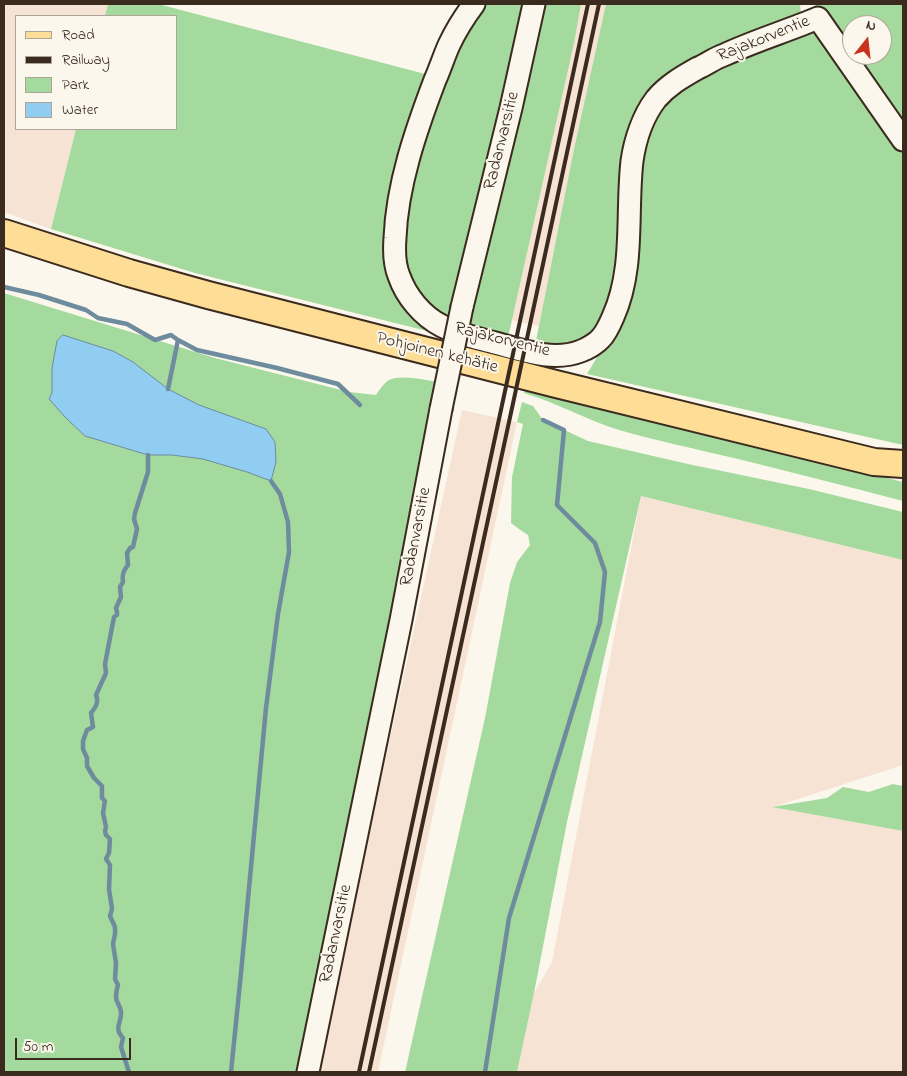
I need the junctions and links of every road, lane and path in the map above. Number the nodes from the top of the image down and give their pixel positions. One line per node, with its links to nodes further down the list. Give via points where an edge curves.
1 (474, 4): 3 (street, Rajakorventie, via 450,44 412,148 396,220 395,266 410,298 441,325 482,339 553,356 582,351 601,339 620,302 628,254 632,160 644,118 656,99 675,81)
2 (534, 4): 9 (street, Radanvarsitie, bridge, via 462,307 402,620)
3 (812, 11): 4 (street, Rajakorventie)
4 (903, 140)
5 (4, 233): 6 (main road, Pohjoinen kehätie, via 208,295)
6 (874, 462): 7 (main road, Pohjoinen kehätie); 8 (main road, Pohjoinen kehätie)
7 (903, 464)
8 (903, 475)
9 (308, 1072)

